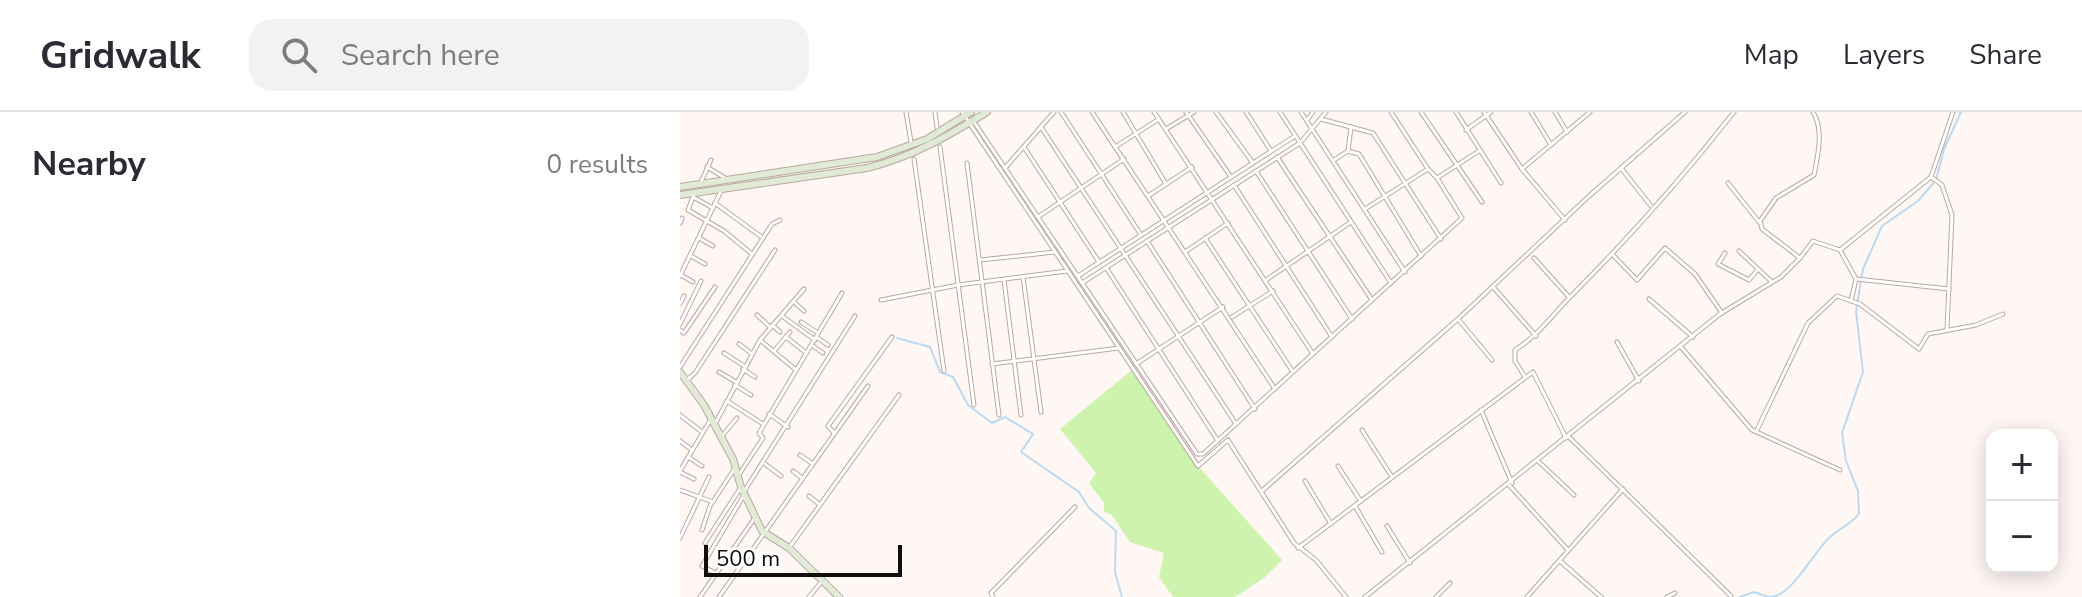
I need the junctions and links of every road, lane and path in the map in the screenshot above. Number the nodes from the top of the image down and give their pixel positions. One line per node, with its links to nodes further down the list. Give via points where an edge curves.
1 (906, 112): 42 (street)
2 (935, 112): 33 (street)
3 (987, 112): 29 (street)
4 (1054, 112): 34 (street)
5 (1061, 112): 66 (street)
6 (1092, 112): 47 (street)
7 (1123, 112): 40 (street)
8 (1154, 112): 30 (street)
9 (1194, 112): 27 (street)
10 (1216, 112): 57 (street)
11 (1246, 112): 48 (street)
12 (1280, 112): 41 (street)
13 (1301, 112): 32 (street)
14 (1313, 112): 32 (street)
15 (1326, 112): 31 (street)
16 (1421, 112): 58 (street)
17 (1456, 112): 38 (street)
18 (1531, 112): 44 (street)
19 (1555, 112): 39 (street)
20 (1685, 112): 28 (street)
21 (1734, 112): 88 (street, via 1675,186)
22 (1813, 112): 97 (street, via 1819,148 1814,175 1776,198)
23 (1953, 112): 68 (street)
24 (1396, 113): 63 (street)
25 (1487, 113): 38 (street); 64 (street)
26 (1587, 113): 39 (street)
27 (1188, 114): 37 (street); 67 (street)
28 (1678, 114): 62 (street)
29 (968, 116): 61 (street); 70 (street, via 895,153); 79 (street, via 931,146 898,160); 112 (street)
30 (1159, 119): 37 (street); 40 (street)
31 (1320, 119): 35 (street); 36 (street)
32 (1307, 120): 36 (street)
33 (937, 127)
34 (1041, 127): 46 (street); 77 (street)
35 (1351, 127): 49 (street); 71 (street, via 1373,133)
36 (1314, 129): 43 (street); 55 (street)
37 (1166, 130): 60 (street)
38 (1466, 130): 50 (street)
39 (1567, 132): 44 (street)
40 (1137, 133): 47 (street); 74 (street)
41 (1295, 136): 43 (street); 48 (street)
42 (911, 142)
43 (1300, 143): 51 (street); 95 (street)
44 (1551, 145): 64 (street)
45 (940, 147): 142 (street)
46 (1024, 147): 61 (street); 85 (street)
47 (1115, 147): 53 (street)
48 (1271, 151): 57 (street)
49 (1348, 151): 55 (street); 83 (street, via 1359,154)
50 (1479, 151): 58 (street); 72 (street)
51 (1277, 157): 65 (street); 100 (street)
52 (914, 159): 148 (street)
53 (1124, 159): 66 (street); 82 (street)
54 (711, 160): 59 (street)
55 (1334, 160): 89 (street)
56 (967, 163): 122 (street)
57 (1253, 163): 67 (street)
58 (1457, 164): 69 (street); 86 (street)
59 (707, 167): 70 (street); 76 (street)
60 (1192, 167): 74 (street); 80 (street)
61 (1005, 168): 90 (street)
62 (1621, 168): 88 (street); 93 (street)
63 (1428, 169): 69 (street); 71 (street)
64 (1522, 169): 93 (street)
65 (1256, 171): 75 (street); 108 (street)
66 (1101, 174): 77 (street); 99 (street)
67 (1231, 177): 80 (street)
68 (1931, 177): 110 (street); 146 (street, via 1942,185 1952,215)
69 (1437, 178): 104 (street, via 1462,218)
70 (728, 180): 76 (street)
71 (1407, 183): 83 (street); 104 (street)
72 (1501, 183)
73 (1728, 183): 97 (street)
74 (1166, 184): 82 (street)
75 (1234, 185): 84 (street); 125 (street)
76 (703, 186): 78 (street); 79 (street); 81 (street)
77 (1080, 186): 85 (street); 107 (street)
78 (680, 187)
79 (722, 189): 87 (street)
80 (1208, 192): 84 (street); 92 (street)
81 (680, 195)
82 (1148, 196): 92 (street)
83 (1385, 196): 89 (street); 119 (street)
84 (1212, 199): 96 (street); 98 (street)
85 (1060, 202): 90 (street); 123 (street)
86 (1482, 202)
87 (714, 206): 94 (street); 94 (street, via 693,197 688,211); 102 (street)
88 (1651, 206): 118 (street)
89 (1365, 209): 129 (street)
90 (1038, 217): 131 (street)
91 (780, 220): 102 (street)
92 (1164, 220): 98 (street); 99 (street)
93 (1565, 220): 144 (street)
94 (707, 221): 101 (street); 115 (street)
95 (1351, 222): 100 (street); 141 (street)
96 (1228, 223): 103 (street); 135 (street)
97 (1761, 225): 121 (street)
98 (1169, 227): 105 (street); 113 (street)
99 (1141, 235): 107 (street)
100 (1329, 237): 108 (street); 154 (street)
101 (699, 238): 106 (street); 116 (street)
102 (763, 238): 115 (street)
103 (1205, 238): 113 (street); 158 (street)
104 (1441, 239): 119 (street)
105 (1147, 241): 117 (street); 170 (street)
106 (713, 246)
107 (1122, 248): 117 (street); 123 (street)
108 (1309, 249): 125 (street); 167 (street)
109 (775, 250): 211 (street)
110 (1840, 250): 121 (street, via 1813,241); 134 (street)
111 (1739, 251): 127 (street)
112 (1055, 252): 122 (street); 128 (street)
113 (1185, 252): 159 (street)
114 (1725, 253): 127 (street, via 1718,264 1749,280)
115 (752, 254): 205 (street)
116 (690, 255): 124 (street); 130 (street)
117 (1125, 255): 126 (street); 177 (street)
118 (1613, 255): 151 (street); 161 (street, via 1637,280 1665,248 1695,274)
119 (1421, 256): 129 (street)
120 (1534, 258): 151 (street)
121 (1800, 258): 139 (street)
122 (980, 260): 138 (street)
123 (1099, 262): 131 (street)
124 (705, 264)
125 (1288, 265): 135 (street); 182 (street)
126 (1106, 268): 140 (street); 191 (street)
127 (1758, 269): 139 (street)
128 (1068, 271): 132 (street); 190 (street)
129 (1405, 272): 141 (street)
130 (680, 275): 137 (street)
131 (1078, 276): 140 (street)
132 (1023, 277): 133 (street); 198 (street)
133 (1004, 279): 138 (street); 199 (street)
134 (1856, 279): 146 (street); 155 (street)
135 (1266, 280): 147 (street)
136 (701, 281): 172 (street)
137 (693, 282)
138 (983, 282): 142 (street); 201 (street)
139 (1772, 282): 161 (street)
140 (1082, 283): 202 (street)
141 (1391, 283): 154 (street)
142 (958, 285): 148 (street); 219 (street)
143 (715, 287): 172 (street, via 684,333)
144 (1493, 287): 168 (street); 179 (street)
145 (804, 289): 156 (street)
146 (1949, 289): 173 (street)
147 (1273, 291): 158 (street); 197 (street)
148 (933, 292): 153 (street); 206 (street)
149 (842, 293): 176 (street)
150 (684, 296): 157 (street)
151 (1569, 297): 179 (street)
152 (1649, 299): 183 (street)
153 (881, 300)
154 (1372, 300): 167 (street)
155 (1851, 301): 173 (street, via 1919,349 1928,334); 234 (street, via 1837,296 1808,323)
156 (794, 302): 160 (street); 164 (street)
157 (680, 304)
158 (1249, 305): 166 (street); 208 (street)
159 (1223, 307): 166 (street); 170 (street)
160 (804, 311)
161 (1722, 313): 183 (street)
162 (2003, 314): 173 (street)
163 (757, 315): 171 (street)
164 (781, 315): 171 (street); 176 (street)
165 (855, 316): 231 (street)
166 (1231, 318): 215 (street)
167 (1352, 319): 182 (street)
168 (1458, 319): 200 (street); 261 (street)
169 (801, 322): 176 (street)
170 (1200, 323): 177 (street); 220 (street)
171 (771, 326): 174 (street); 184 (street)
172 (680, 327)
173 (1947, 329)
174 (780, 332)
175 (790, 332): 180 (street)
176 (818, 335): 178 (street); 187 (street); 188 (street)
177 (1178, 335): 191 (street); 230 (street)
178 (829, 336)
179 (1536, 336): 210 (street, via 1513,357)
180 (786, 337): 192 (street); 193 (street)
181 (892, 337): 235 (street, via 828,426)
182 (1332, 337): 197 (street)
183 (1693, 337): 189 (street)
184 (760, 340): 192 (street); 195 (street)
185 (1617, 342): 212 (street)
186 (739, 344): 195 (street)
187 (811, 345): 193 (street); 196 (street)
188 (828, 345)
189 (1681, 347): 212 (street); 234 (street)
190 (1119, 348): 198 (street); 261 (street, via 1198,466 1228,440)
191 (1159, 349): 202 (street); 239 (street)
192 (774, 351): 204 (street)
193 (806, 352): 204 (street)
194 (724, 353): 203 (street)
195 (751, 353): 203 (street)
196 (823, 353)
197 (1313, 354): 208 (street)
198 (1034, 359): 199 (street); 222 (street)
199 (1016, 360): 201 (street); 226 (street)
200 (1492, 360)
201 (992, 364): 225 (street)
202 (1136, 364): 239 (street, via 1197,454)
203 (744, 368): 209 (street); 213 (street)
204 (795, 369): 223 (street)
205 (680, 370): 211 (street)
206 (944, 371)
207 (719, 372): 213 (street)
208 (1293, 372): 215 (street)
209 (755, 377)
210 (1525, 377): 221 (street); 237 (street, via 1534,373)
211 (687, 380): 228 (street)
212 (1639, 381): 237 (street)
213 (735, 383): 216 (street); 218 (street)
214 (868, 386): 235 (street)
215 (1275, 389): 220 (street)
216 (751, 395)
217 (899, 395): 268 (street)
218 (727, 401): 228 (street); 229 (street)
219 (974, 405)
220 (1255, 409): 230 (street)
221 (1481, 410): 254 (street); 258 (street)
222 (1041, 412)
223 (769, 414): 229 (street); 231 (street)
224 (680, 415): 233 (street)
225 (999, 415)
226 (1021, 415)
227 (737, 418): 236 (street)
228 (712, 422): 233 (street); 236 (street)
229 (763, 424): 251 (street, via 763,438)
230 (1236, 424): 239 (street)
231 (788, 427): 244 (street)
232 (1362, 430): 254 (street)
233 (702, 432): 240 (street)
234 (1756, 432): 248 (street)
235 (834, 433): 245 (street)
236 (721, 437): 251 (street)
237 (1567, 437): 243 (street); 259 (street)
238 (680, 441): 240 (street)
239 (1218, 441)
240 (692, 450): 242 (street)
241 (800, 455): 245 (street)
242 (688, 457): 246 (street); 249 (street)
243 (1538, 461): 258 (street); 263 (street)
244 (765, 464): 252 (street); 262 (street)
245 (813, 464): 255 (street)
246 (702, 466)
247 (1338, 466): 266 (street)
248 (1840, 470)
249 (680, 471): 256 (street)
250 (793, 471): 255 (street)
251 (736, 472): 262 (street); 267 (street)
252 (781, 476)
253 (709, 477): 264 (street)
254 (1392, 477): 266 (street)
255 (803, 478): 275 (street)
256 (694, 479)
257 (1305, 481): 272 (street)
258 (1510, 484): 280 (street); 283 (street)
259 (1623, 489): 280 (street); 288 (street)
260 (680, 490): 264 (street)
261 (1263, 490): 279 (street)
262 (743, 492): 271 (street); 277 (street); 284 (street, via 702,566)
263 (1574, 495)
264 (697, 496): 267 (street); 276 (street)
265 (809, 496): 268 (street)
266 (1361, 501): 269 (street)
267 (713, 502): 274 (street)
268 (820, 505): 278 (street)
269 (1355, 506): 272 (street); 281 (street)
270 (1075, 507): 293 (street, via 991,593)
271 (754, 519): 275 (street); 284 (street)
272 (1331, 524): 279 (street)
273 (1387, 526): 283 (street)
274 (702, 530)
275 (764, 533): 278 (street); 290 (street)
276 (680, 538)
277 (705, 543)
278 (789, 548): 285 (street)
279 (1298, 548): 294 (street, via 1316,560)
280 (1569, 550): 282 (street)
281 (1382, 552)
282 (1560, 561): 297 (street); 298 (street)
283 (1410, 563): 295 (street)
284 (717, 574): 289 (street)
285 (822, 581): 291 (street); 292 (street)
286 (1450, 583): 296 (street)
287 (1675, 593): 299 (street)
288 (1731, 596)
289 (700, 597)
290 (719, 597)
291 (809, 597)
292 (839, 597)
293 (993, 597)
294 (1346, 597)
295 (1365, 597)
296 (1436, 597)
297 (1527, 597)
298 (1601, 597)
299 (1667, 597)

